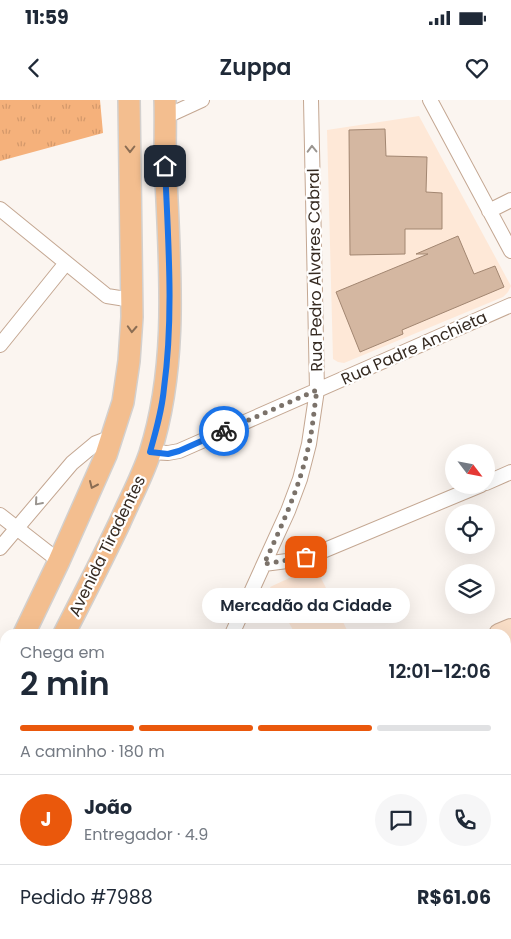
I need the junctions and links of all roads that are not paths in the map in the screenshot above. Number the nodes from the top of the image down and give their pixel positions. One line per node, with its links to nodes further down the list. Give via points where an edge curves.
1 (129, 100): 11 (main road, one-way to 11)
2 (202, 100): 5 (street)
3 (311, 100): 14 (street, Rua Pedro Alvares Cabral, one-way to 3)
4 (430, 100): 8 (street)
5 (165, 108): 16 (main road, Avenida Tiradentes, via 170,330 159,420)
6 (511, 200): 8 (street)
7 (0, 209): 10 (street)
8 (489, 211): 9 (street)
9 (511, 251)
10 (66, 263): 11 (street, via 107,296); 13 (street)
11 (132, 300): 15 (main road, one-way to 15, via 129,361 123,402)
12 (511, 305): 14 (street, Rua Padre Anchieta)
13 (0, 345)
14 (317, 390): 16 (street, Rua Padre Anchieta, via 179,451 168,454); 24 (street, Rua Pedro Alvares Cabral, via 300,479)
15 (112, 437): 21 (street, one-way to 21, via 96,443 72,463); 23 (main road, one-way to 23)
16 (150, 452): 26 (main road, Avenida Tiradentes, via 126,510)
17 (511, 472): 18 (street)
18 (495, 479)
19 (459, 494): 24 (street, via 325,550)
20 (0, 515): 21 (street)
21 (16, 528): 22 (street); 23 (street)
22 (0, 548)
23 (59, 561): 25 (main road)
24 (264, 564): 27 (street, Rua Pedro Alvares Cabral)
25 (26, 629)
26 (66, 629)
27 (234, 629)

